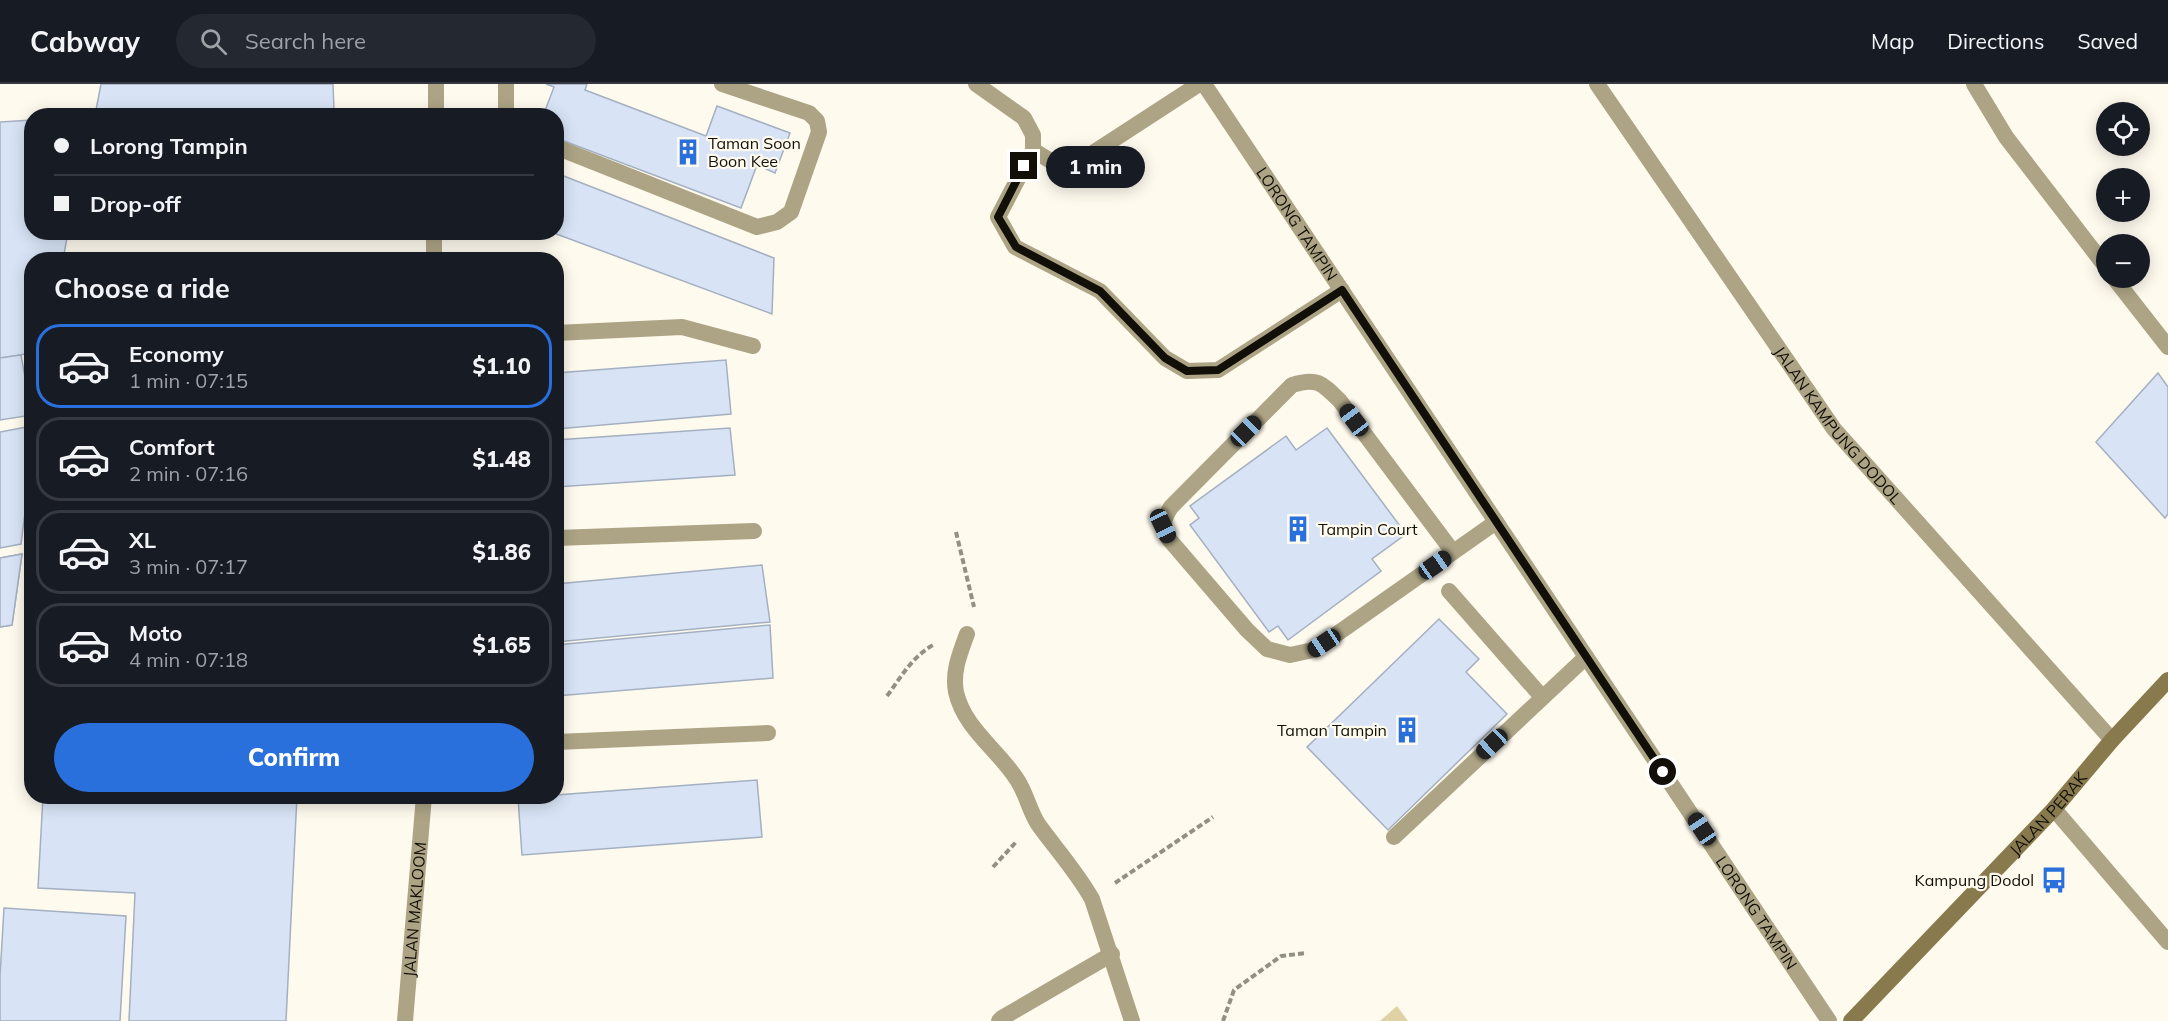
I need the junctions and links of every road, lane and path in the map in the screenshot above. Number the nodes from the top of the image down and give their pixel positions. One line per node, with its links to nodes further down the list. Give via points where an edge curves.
1 (436, 84): 9 (street)
2 (506, 84): 10 (street)
3 (722, 84): 11 (street, via 809,113 817,121 819,132 791,212 777,222 757,227)
4 (976, 84): 12 (street, via 1024,118 1033,135)
5 (1199, 84): 12 (street, via 1076,164 1057,165)
6 (1204, 84): 15 (street, LORONG TAMPIN)
7 (1597, 84): 31 (street, JALAN KAMPUNG DODOL, via 1834,429)
8 (1974, 84): 13 (street, via 2006,137)
9 (436, 108)
10 (506, 108)
11 (564, 150)
12 (1033, 150): 15 (street, via 998,217 1016,247 1100,291 1165,358 1187,371 1218,370)
13 (2096, 254)
14 (2122, 288): 18 (street)
15 (1342, 290): 19 (street, LORONG TAMPIN)
16 (564, 333): 17 (street, via 682,327)
17 (753, 346)
18 (2168, 347)
19 (1496, 522): 23 (street); 26 (street, LORONG TAMPIN)
20 (754, 531): 22 (street)
21 (956, 532): 25 (path, via 974,609)
22 (564, 538)
23 (1453, 552): 23 (street, via 1314,651 1290,656 1267,649 1247,630 1168,538 1163,526 1171,507 1292,385 1308,380 1322,384 1340,401)
24 (1449, 591): 29 (street)
25 (967, 634): 28 (path, via 921,652); 37 (street, via 956,668 956,690 962,710 1018,780 1037,822)
26 (1586, 657): 29 (street); 45 (street, LORONG TAMPIN)
27 (2168, 680): 31 (main road, JALAN PERAK)
28 (887, 696)
29 (1542, 697): 36 (street)
30 (768, 733): 32 (street)
31 (2112, 740): 34 (main road, JALAN PERAK)
32 (564, 742)
33 (423, 804): 41 (street, JALAN MAKLOOM)
34 (2054, 809): 38 (street); 46 (main road, JALAN PERAK)
35 (1213, 817): 37 (path)
36 (1394, 837)
37 (1092, 899): 40 (street)
38 (2168, 942)
39 (1307, 953): 44 (path, via 1281,956 1234,990)
40 (1112, 954): 42 (street); 43 (street)
41 (405, 1021)
42 (999, 1021)
43 (1132, 1021)
44 (1223, 1021)
45 (1830, 1021)
46 (1851, 1021)

